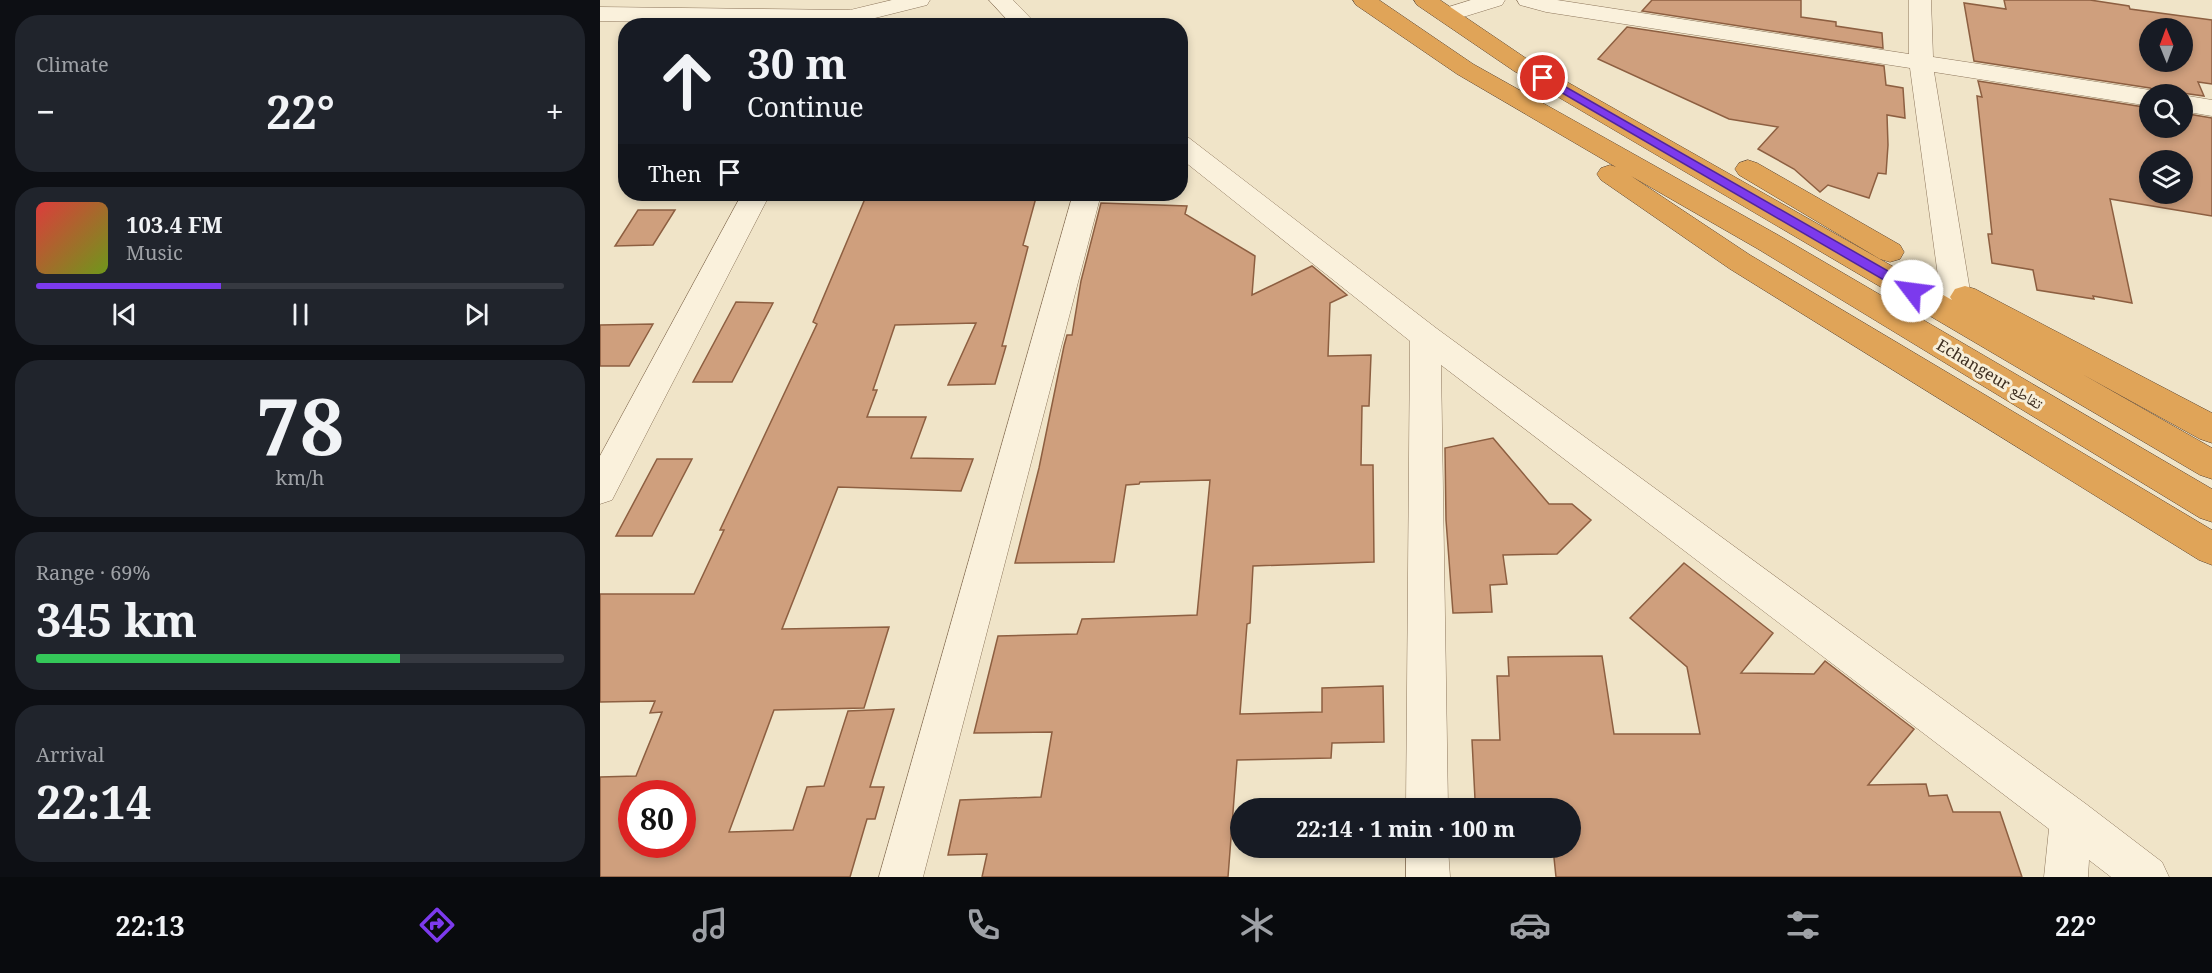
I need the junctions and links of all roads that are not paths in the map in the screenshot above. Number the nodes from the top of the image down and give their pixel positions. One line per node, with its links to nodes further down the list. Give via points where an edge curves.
1 (919, 0): 11 (street)
2 (1000, 0): 12 (street)
3 (1364, 0): 15 (highway)
4 (1425, 0): 9 (highway)
5 (1494, 0): 9 (street)
6 (1920, 0): 13 (street)
7 (1541, 2): 13 (street)
8 (600, 14): 10 (street)
9 (1447, 15): 14 (highway)
10 (742, 18)
11 (858, 18)
12 (1018, 18)
13 (1921, 63): 16 (street); 22 (street)
14 (1522, 66): 22 (highway, via 1636,108 1817,208); 25 (highway, Echangeur تقاطع)
15 (1466, 69): 27 (highway, Echangeur تقاطع, via 1768,242); 28 (highway, via 1556,138 1740,262)
16 (2139, 96)
17 (2193, 105): 18 (street)
18 (2212, 108)
19 (1188, 150): 23 (street)
20 (752, 201): 26 (street)
21 (1085, 201): 32 (street)
22 (1955, 291): 24 (highway)
23 (1425, 336): 29 (street); 30 (street)
24 (2212, 429)
25 (2212, 465)
26 (600, 489)
27 (2212, 507)
28 (2212, 549)
29 (1427, 798)
30 (2071, 819): 34 (street); 35 (street)
31 (1428, 858): 33 (street)
32 (901, 877)
33 (1428, 877)
34 (2066, 877)
35 (2147, 877)

